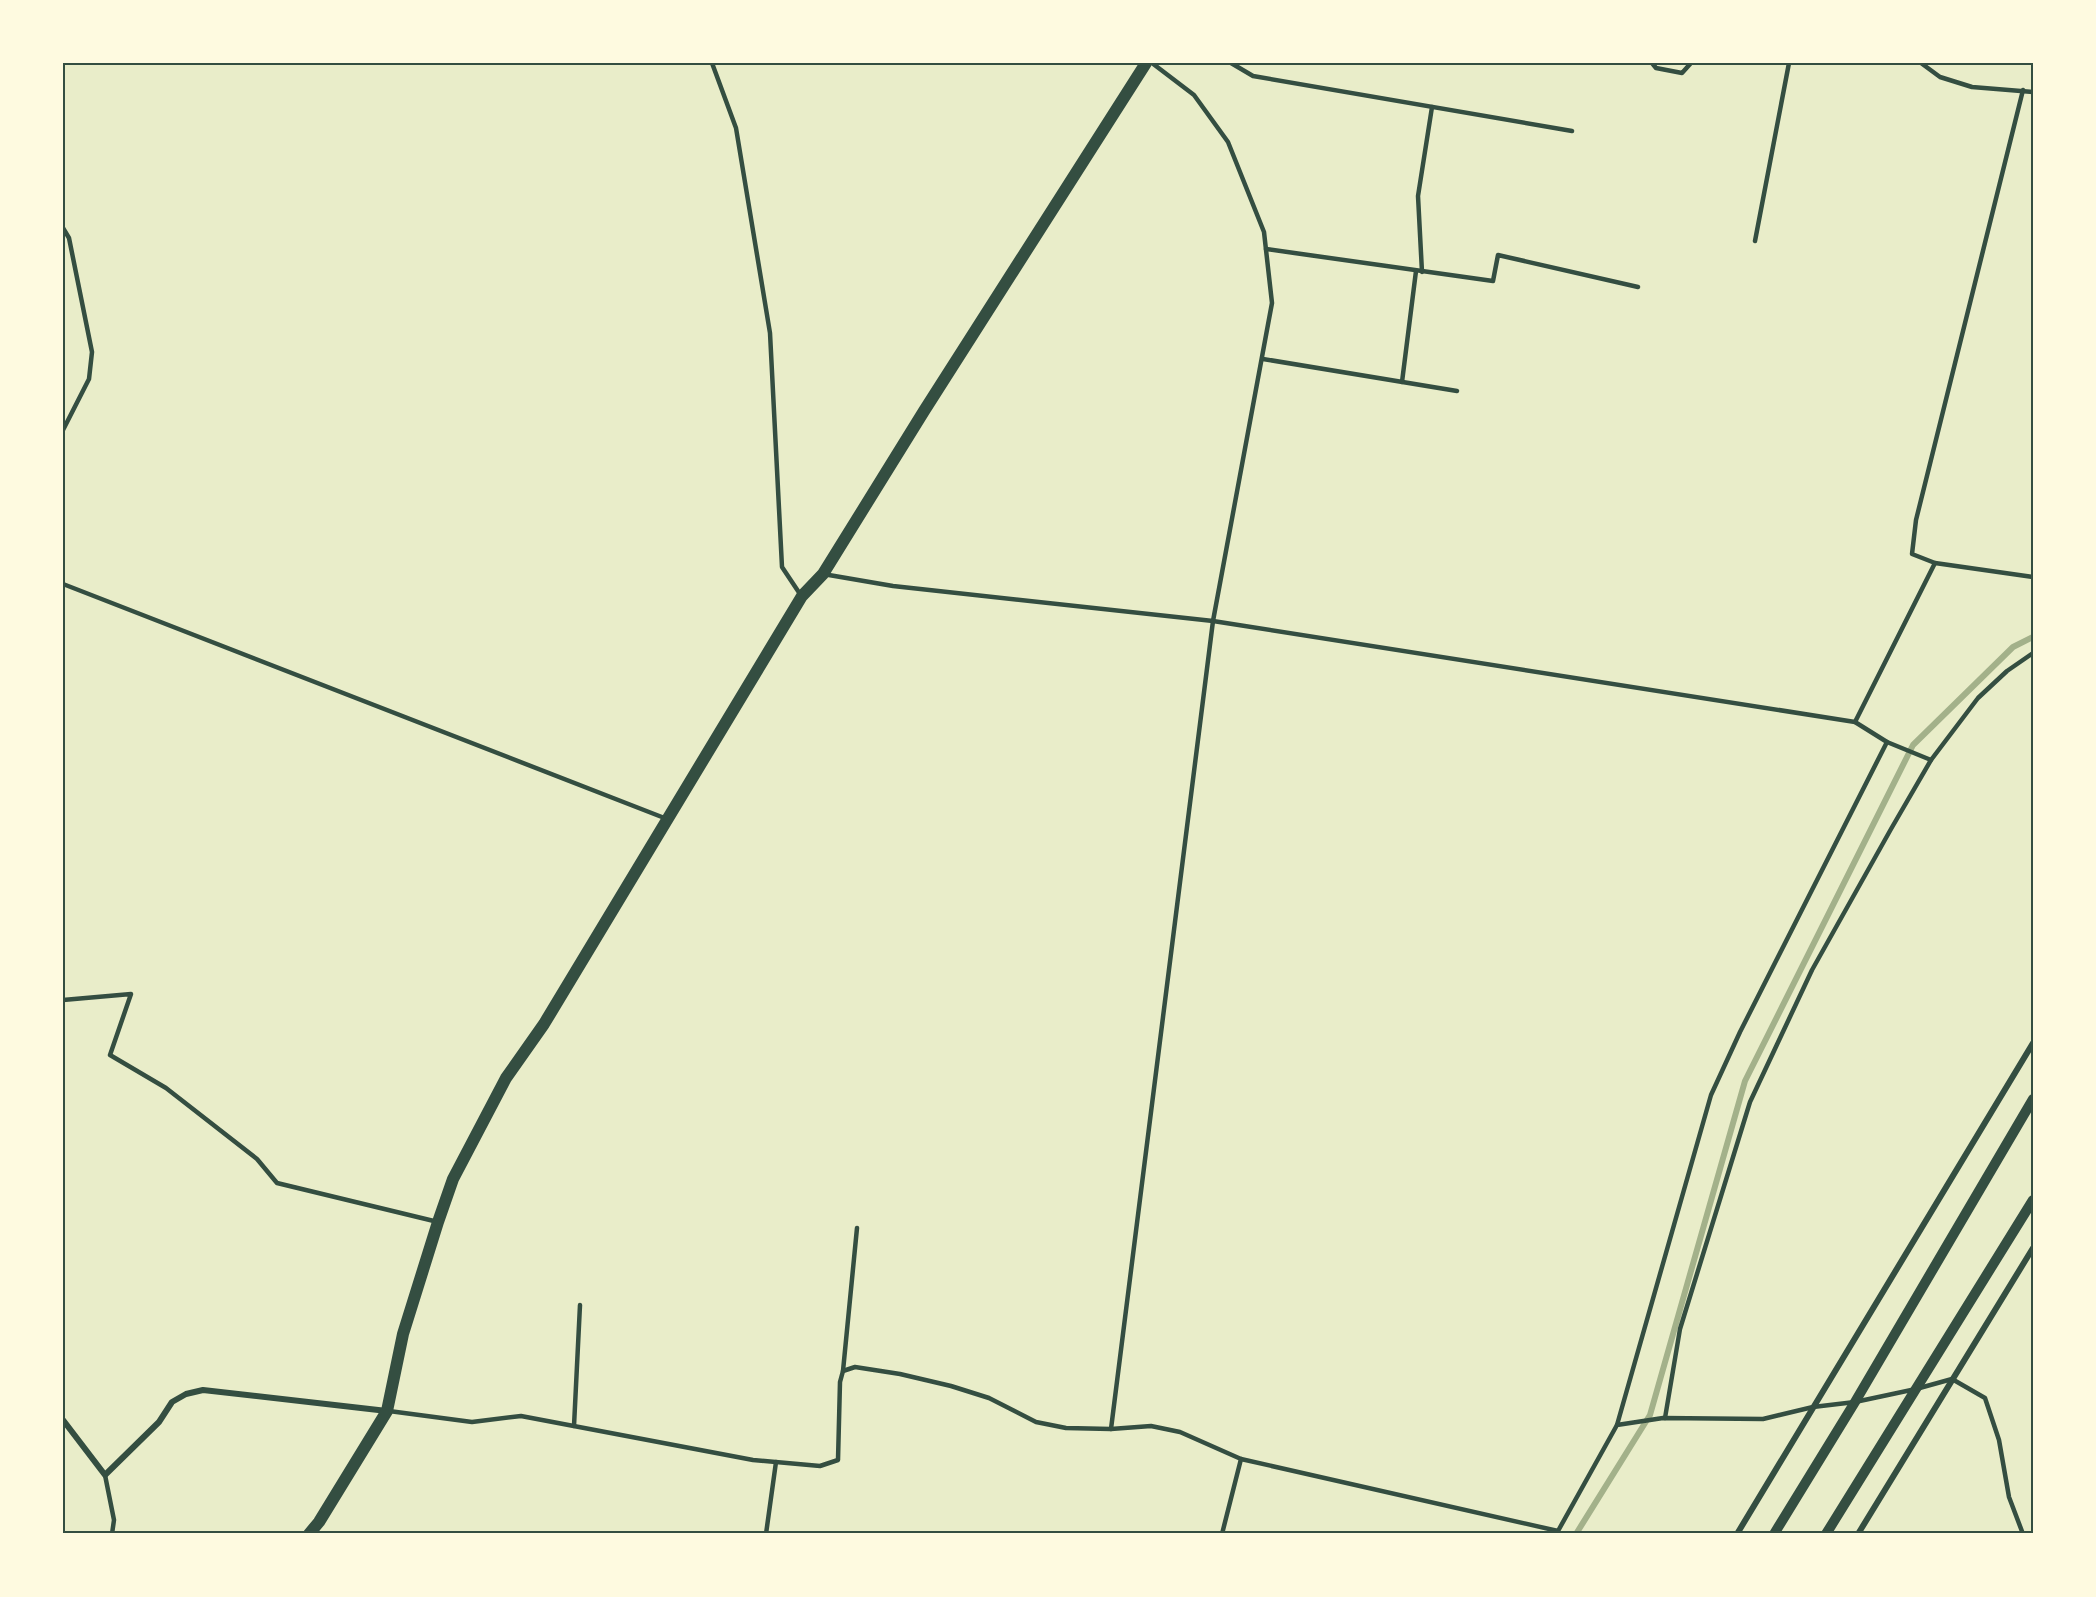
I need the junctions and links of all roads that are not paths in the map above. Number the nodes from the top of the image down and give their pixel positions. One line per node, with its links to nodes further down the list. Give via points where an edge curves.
1 (712, 63): 26 (lane, via 736,128 770,333 782,567)
2 (1146, 63): 23 (main road)
3 (1152, 63): 15 (lane, via 1194,94 1228,142 1264,232)
4 (1231, 63): 11 (lane, via 1253,76)
5 (1652, 63): 6 (lane, via 1656,68 1682,73)
6 (1691, 63)
7 (1789, 63): 14 (lane)
8 (1921, 63): 9 (lane, via 1940,77 1972,87)
9 (2023, 90): 10 (lane); 22 (lane, via 1916,520 1912,554)
10 (2033, 93)
11 (1432, 107): 12 (lane); 16 (lane, via 1418,196)
12 (1572, 131)
13 (63, 228): 21 (lane, via 69,238 92,352 89,379)
14 (1755, 241)
15 (1266, 249): 16 (lane); 18 (lane, via 1272,303)
16 (1419, 272): 17 (lane, via 1493,281 1498,255); 19 (lane)
17 (1638, 287)
18 (1263, 359): 19 (lane); 27 (lane)
19 (1402, 381): 20 (lane)
20 (1457, 391)
21 (63, 430)
22 (1935, 563): 24 (lane); 29 (lane)
23 (823, 574): 26 (main road); 27 (lane, via 893,586)
24 (2033, 577)
25 (63, 584): 32 (lane)
26 (802, 596): 32 (main road)
27 (1213, 621): 29 (lane); 51 (lane)
28 (2033, 653): 31 (lane, via 1978,698)
29 (1855, 722): 30 (lane)
30 (1888, 742): 31 (lane); 49 (lane, via 1711,1095)
31 (1931, 760): 47 (lane, via 1812,970 1750,1102 1680,1329)
32 (668, 820): 37 (main road, via 544,1024 506,1078 453,1179)
33 (63, 1000): 37 (lane, via 131,994 110,1055 166,1088 257,1159 277,1183)
34 (2033, 1043): 45 (street)
35 (2033, 1099): 44 (street)
36 (2033, 1200): 43 (street)
37 (438, 1222): 46 (main road, via 403,1334)
38 (857, 1228): 41 (lane)
39 (2033, 1248): 42 (street)
40 (580, 1305): 50 (lane)
41 (843, 1371): 51 (lane, via 855,1367 900,1374 989,1398 1036,1422 1066,1428); 53 (lane, via 838,1460 820,1466)
42 (1952, 1379): 43 (lane); 62 (street); 63 (lane, via 1985,1398 1999,1440 2009,1497)
43 (1916, 1389): 44 (lane); 61 (street)
44 (1855, 1402): 45 (lane); 60 (street)
45 (1813, 1407): 47 (lane, via 1763,1419); 59 (street)
46 (387, 1411): 50 (lane, via 472,1422 521,1416); 54 (street, via 203,1390 172,1402 159,1422); 56 (main road)
47 (1664, 1418): 49 (lane)
48 (63, 1420): 54 (street)
49 (1618, 1425): 52 (lane, via 1558,1531)
50 (574, 1426): 53 (lane)
51 (1111, 1429): 52 (lane, via 1151,1426 1180,1432)
52 (1241, 1459): 58 (lane)
53 (776, 1462): 57 (lane)
54 (105, 1475): 55 (lane, via 114,1520)
55 (112, 1534)
56 (309, 1534)
57 (766, 1534)
58 (1222, 1534)
59 (1737, 1534)
60 (1774, 1534)
61 (1826, 1534)
62 (1858, 1534)
63 (2023, 1534)

